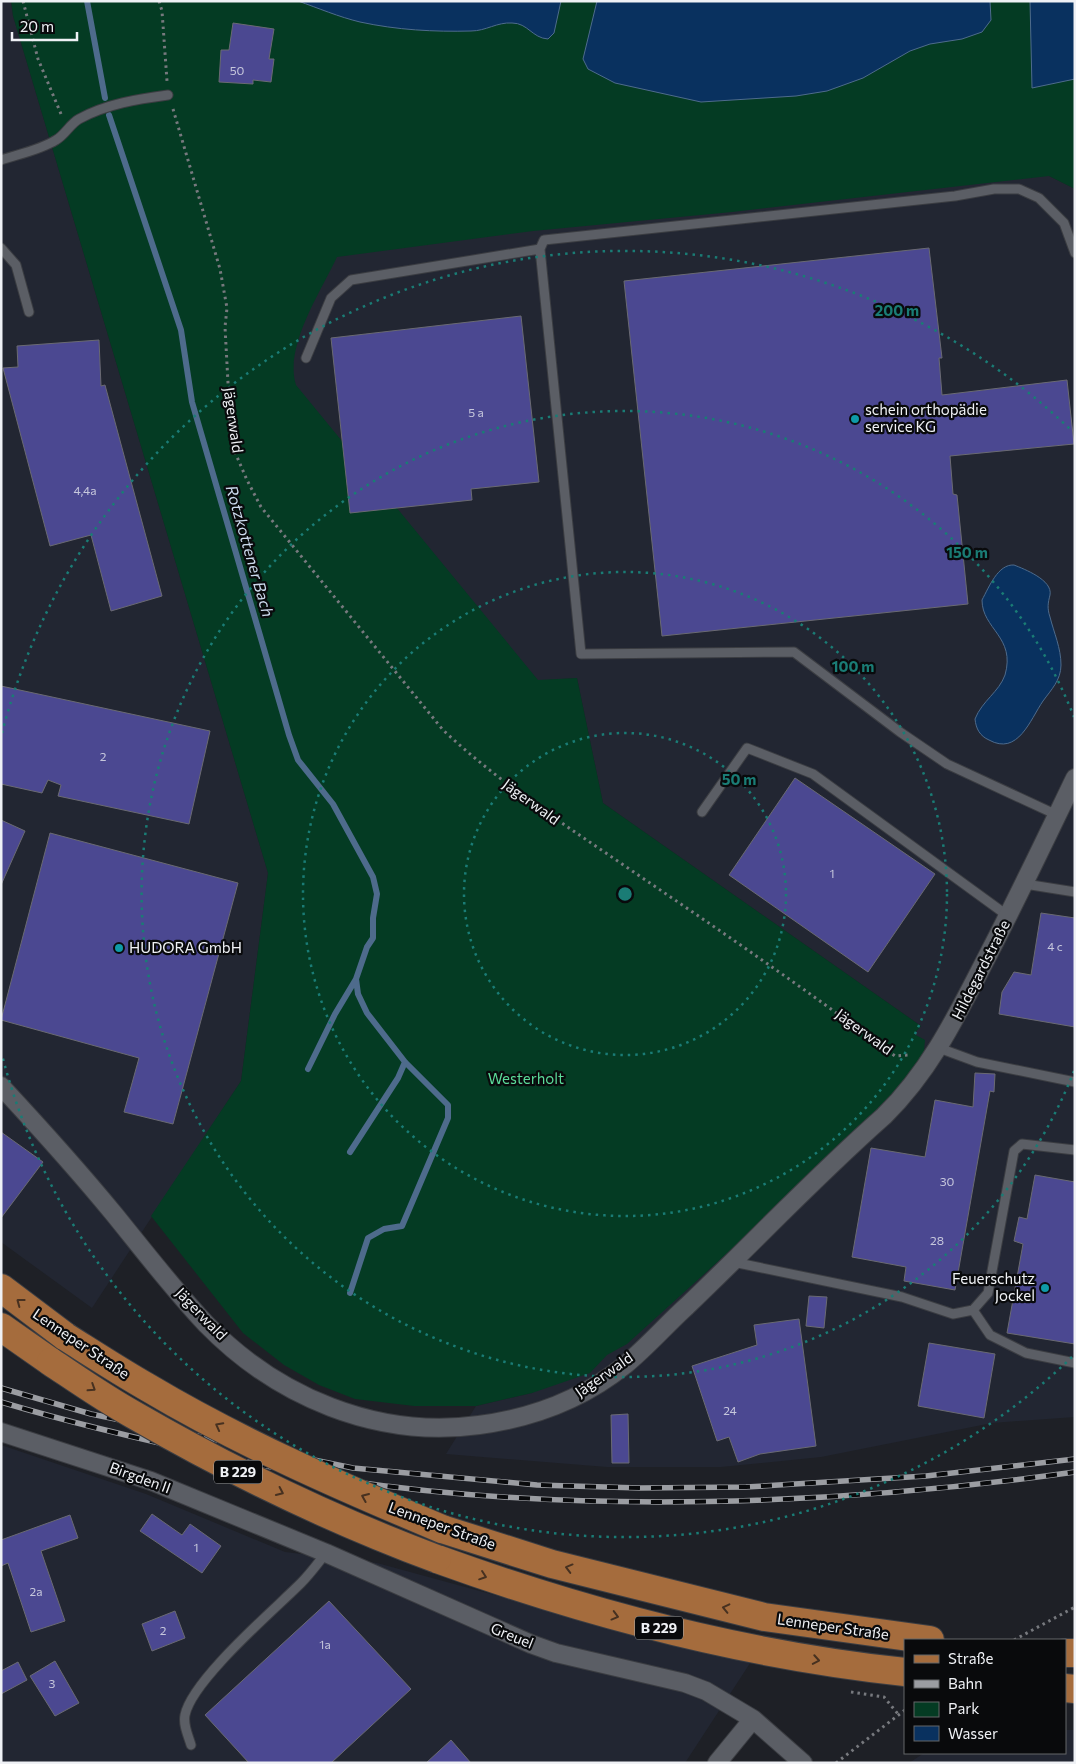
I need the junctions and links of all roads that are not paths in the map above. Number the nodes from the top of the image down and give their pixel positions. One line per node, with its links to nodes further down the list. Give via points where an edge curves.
1 (168, 95): 2 (lane, via 97,111 76,121 68,132 49,144)
2 (1, 160)
3 (1, 248): 6 (lane, via 16,265)
4 (540, 249): 5 (lane, via 544,240 994,189 1019,189 1039,198 1064,223); 7 (lane, via 351,280 331,298); 10 (lane, via 580,654 794,652 947,764)
5 (1075, 253)
6 (29, 312)
7 (306, 358)
8 (1075, 778): 10 (street, Hildegardstraße)
9 (702, 812): 13 (lane, via 747,748 813,774)
10 (1057, 815): 11 (street, Hildegardstraße)
11 (1025, 884): 12 (lane); 13 (street, Hildegardstraße)
12 (1075, 892)
13 (1008, 916): 14 (street, Hildegardstraße)
14 (936, 1051): 15 (lane); 18 (street, Jägerwald, via 895,1105)
15 (1075, 1082)
16 (1, 1086): 18 (street, Jägerwald, via 47,1135 207,1325 243,1357 283,1385 323,1405 364,1419 409,1427 457,1428 536,1414 564,1402 624,1365)
17 (1075, 1150): 20 (lane, via 1022,1144 1014,1151 988,1293)
18 (733, 1262): 20 (lane, via 902,1297 953,1314)
19 (1, 1288): 26 (main road, Lenneper Straße / B 229, one-way to 19, bridge, via 764,1617 552,1564 442,1529 346,1489 147,1388 66,1337)
20 (973, 1310): 22 (lane, via 990,1335 1026,1353)
21 (1, 1327): 27 (main road, Lenneper Straße / B 229, one-way to 27, bridge, via 132,1414 213,1459 331,1516 438,1559 551,1598 683,1634 814,1660)
22 (1075, 1363)
23 (1, 1432): 24 (street, Birgden II, via 151,1482)
24 (276, 1532): 25 (street, Greuel)
25 (326, 1553): 28 (street, Greuel, via 530,1644 685,1683 718,1697); 29 (lane, via 304,1581 233,1649 202,1685 185,1714)
26 (923, 1639)
27 (904, 1672)
28 (753, 1719): 30 (street, Greuel); 31 (street)
29 (191, 1745)
30 (800, 1759)
31 (717, 1763)

